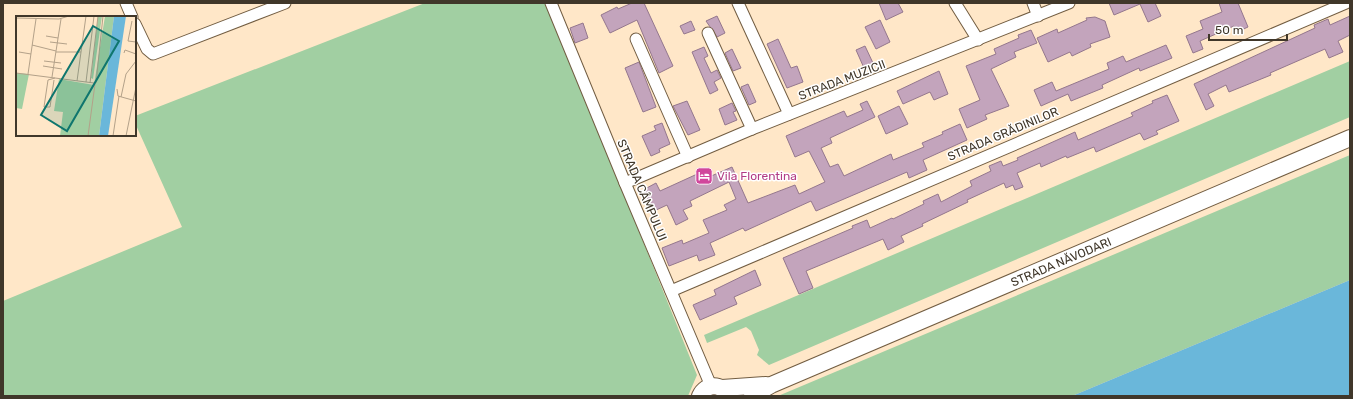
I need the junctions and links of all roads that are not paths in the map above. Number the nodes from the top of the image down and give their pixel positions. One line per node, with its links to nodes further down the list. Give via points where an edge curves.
1 (126, 3): 9 (street)
2 (285, 3): 11 (street, via 154,54 147,49)
3 (552, 3): 19 (street, STRADA CÂMPULUI)
4 (738, 3): 15 (street)
5 (955, 3): 14 (street)
6 (1033, 3): 10 (street)
7 (1069, 3): 10 (street, STRADA MUZICII)
8 (1346, 3): 20 (street, STRADA GRĂDINILOR)
9 (132, 16)
10 (1038, 16): 14 (street, STRADA MUZICII)
11 (136, 26)
12 (708, 33): 16 (street)
13 (636, 38): 18 (street)
14 (978, 40): 15 (street, STRADA MUZICII)
15 (790, 114): 16 (street, STRADA MUZICII)
16 (752, 129): 18 (street, STRADA MUZICII)
17 (1350, 138): 21 (main road, STRADA NĂVODARI)
18 (688, 157): 19 (street, STRADA MUZICII)
19 (625, 184): 20 (street, STRADA CÂMPULUI)
20 (671, 291): 22 (street, STRADA CÂMPULUI)
21 (772, 385): 22 (main road, STRADA NĂVODARI); 23 (main road, STRADA NĂVODARI)
22 (716, 392)
23 (752, 396)

